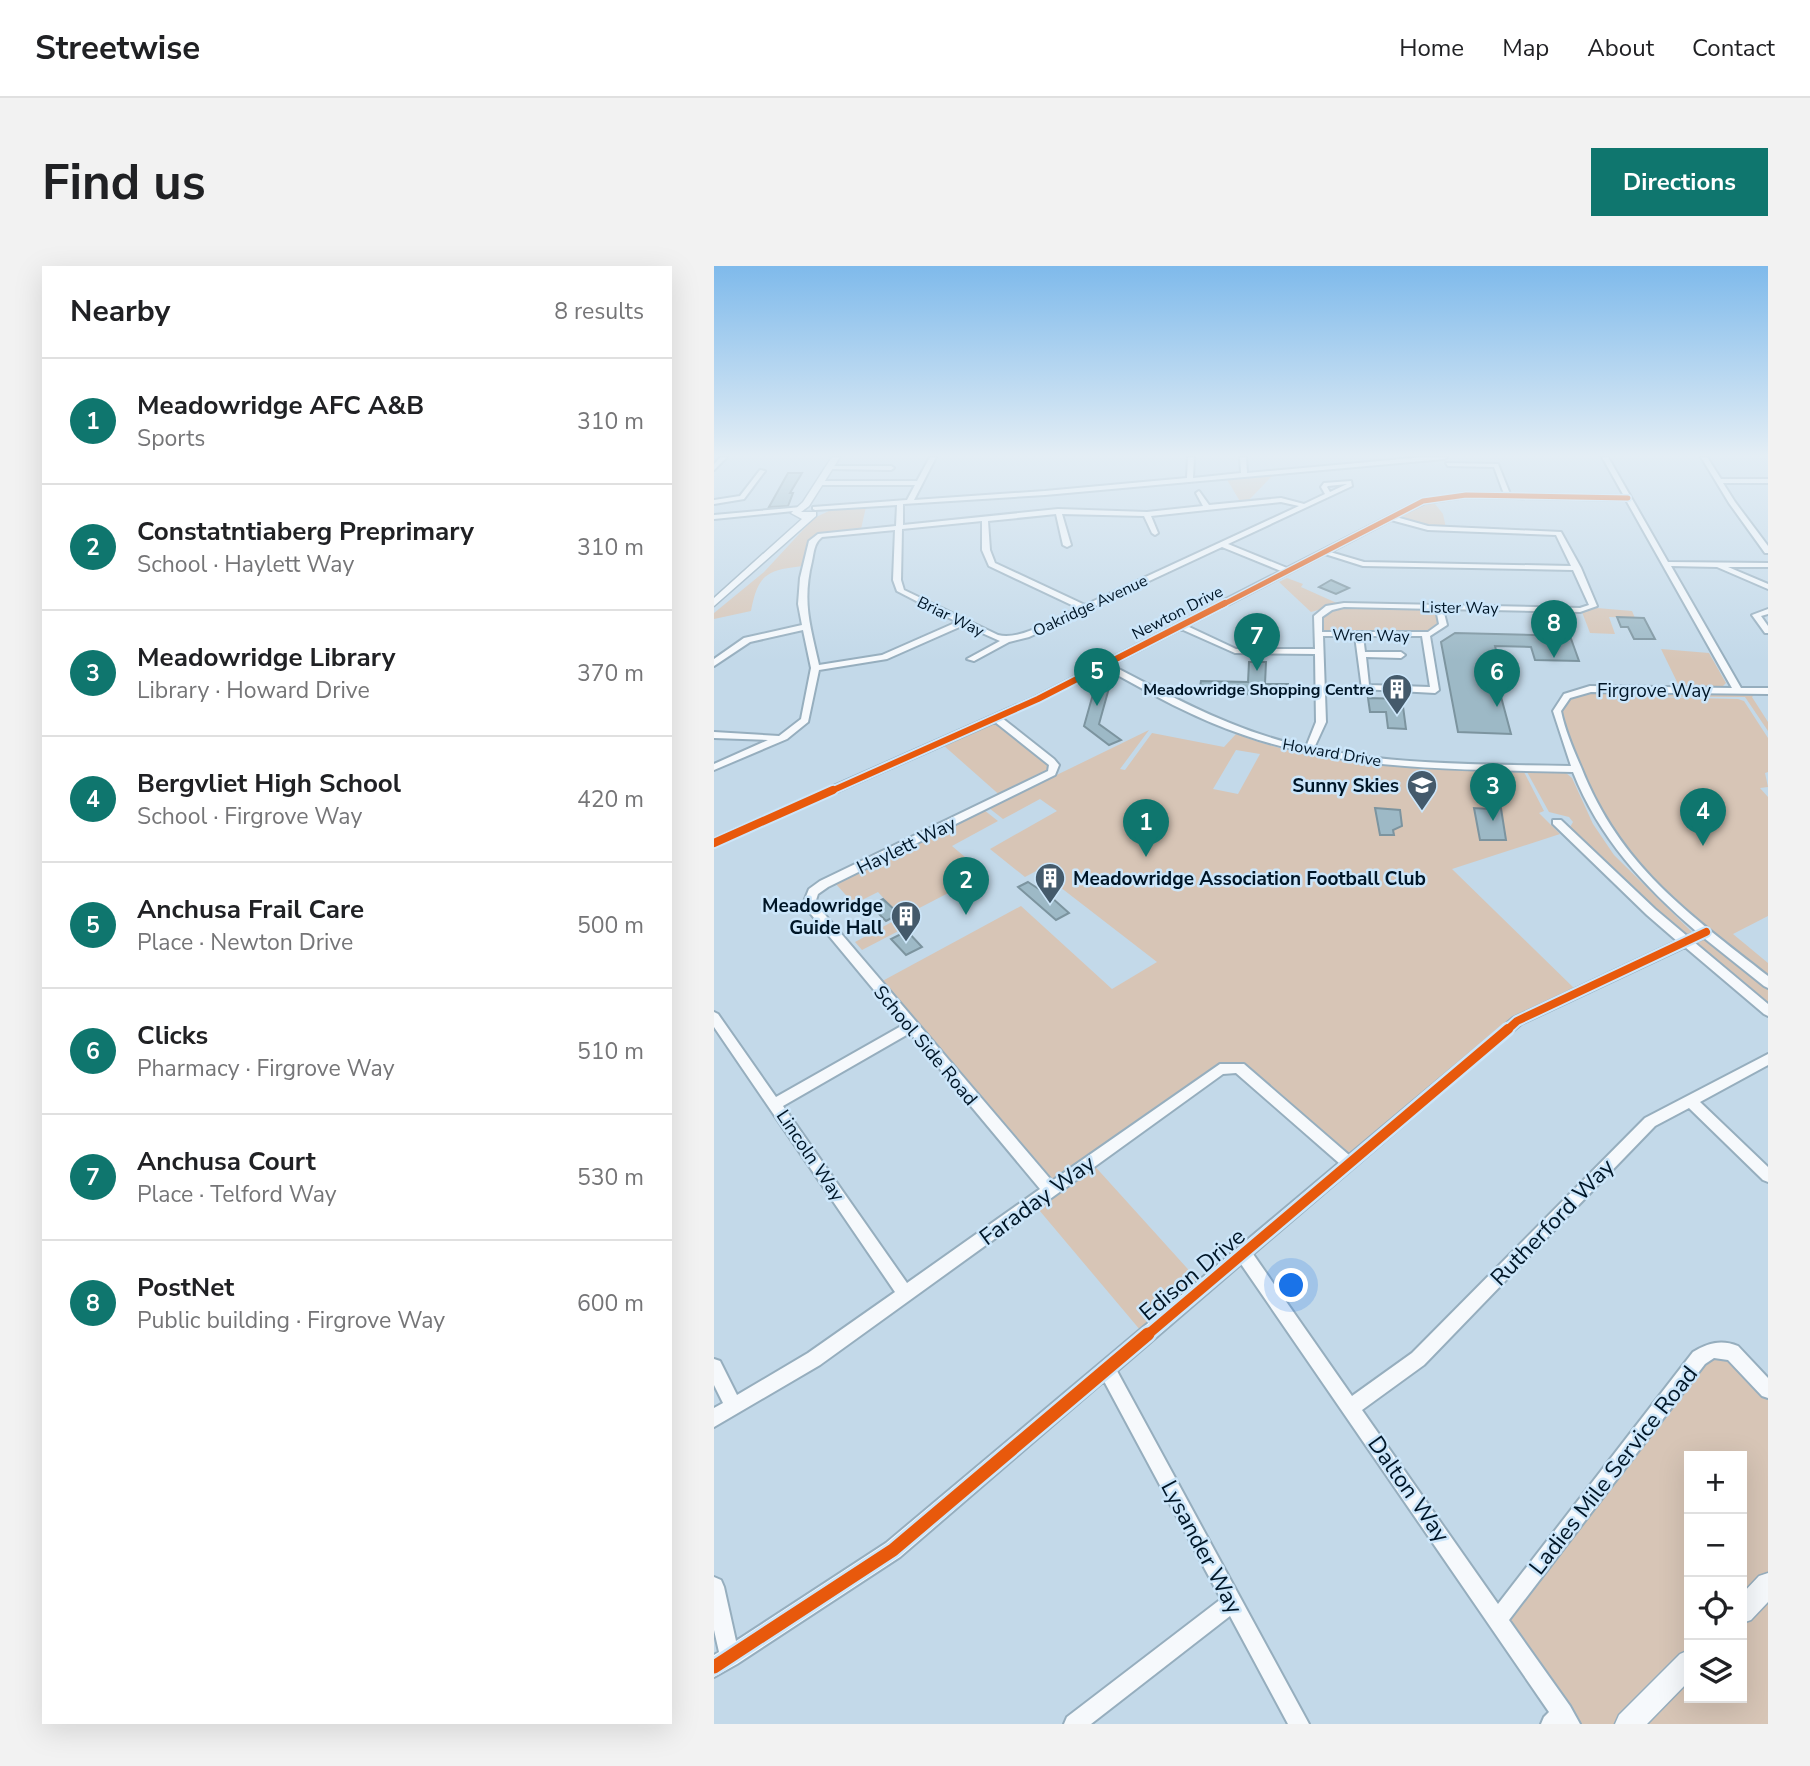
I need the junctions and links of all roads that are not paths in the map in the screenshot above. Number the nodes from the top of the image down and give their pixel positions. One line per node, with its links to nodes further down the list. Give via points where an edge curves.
1 (795, 525): 24 (main road)
2 (918, 525): 11 (street)
3 (985, 525): 26 (street, via 986,550 992,564)
4 (1062, 525): 15 (street)
5 (1151, 525): 13 (street)
6 (1264, 525): 14 (street, Oakridge Avenue)
7 (1376, 525): 17 (street, Newton Drive)
8 (1418, 525): 12 (street)
9 (1643, 525): 18 (street)
10 (1749, 525): 16 (street)
11 (899, 527): 29 (street, Briar Way, via 897,580 901,591); 31 (street, via 814,539 804,578)
12 (1557, 532): 21 (street, via 1563,535)
13 (1154, 533)
14 (1222, 544): 22 (street); 26 (street, Oakridge Avenue)
15 (1067, 545)
16 (1768, 551)
17 (1324, 552): 21 (street, via 1363,564); 22 (street, Newton Drive)
18 (1665, 564): 19 (street); 44 (street)
19 (1717, 564): 20 (street); 23 (street)
20 (1768, 565)
21 (1577, 568): 25 (street, Lister Way, via 1594,603 1591,608)
22 (1287, 571): 30 (street, Newton Drive)
23 (1768, 587)
24 (714, 603)
25 (1438, 607): 27 (street, Lister Way); 35 (street, Wren Way, via 1442,628)
26 (1085, 608): 36 (street, Oakridge Avenue)
27 (1329, 608): 33 (street, Wren Way, via 1318,616)
28 (1768, 611): 32 (street, via 1756,615)
29 (963, 622): 36 (street, Briar Way); 43 (street, via 884,657)
30 (1181, 626): 37 (street, via 1230,650); 42 (street, Newton Drive)
31 (806, 627): 41 (street, via 747,640); 43 (street)
32 (1768, 631)
33 (1318, 634): 34 (street, Wren Way); 37 (street, Wren Way)
34 (1359, 635): 35 (street, Wren Way); 38 (street)
35 (1426, 635): 38 (street, via 1435,690 1365,687)
36 (1008, 640): 40 (street, Oakridge Avenue)
37 (1319, 652): 49 (street, Wren Way, via 1321,722)
38 (1360, 654): 39 (street)
39 (1401, 655)
40 (971, 659)
41 (714, 663)
42 (1105, 665): 46 (street, Newton Drive); 49 (street, Howard Drive, via 1226,725)
43 (815, 668): 48 (street, via 805,720)
44 (1738, 691): 45 (street); 51 (street, Firgrove Way, via 1596,689 1570,694 1559,704 1557,714)
45 (1768, 691)
46 (997, 719): 53 (street, Newton Drive); 54 (street, Haylett Way, via 1054,765 1050,775 824,884)
47 (714, 735): 48 (street)
48 (784, 737): 50 (street)
49 (1309, 750): 51 (street, Howard Drive, via 1398,764)
50 (714, 767)
51 (1576, 769): 55 (street, Firgrove Way, via 1599,823 1618,849 1654,888)
52 (1557, 822): 56 (street)
53 (716, 840)
54 (811, 895): 60 (street, School Side Road, via 809,906)
55 (1706, 932): 56 (street, Edison Drive); 57 (street, Firgrove Way)
56 (1685, 942): 58 (street); 64 (street, Edison Drive, via 1524,1016)
57 (1768, 984)
58 (1768, 1011)
59 (714, 1017): 63 (street, Lincoln Way)
60 (910, 1027): 63 (street); 66 (street, School Side Road)
61 (1768, 1059): 62 (street, Rutherford Way)
62 (1691, 1101): 65 (street); 73 (street, Rutherford Way, via 1650,1122 1418,1359)
63 (775, 1104): 68 (street, Lincoln Way)
64 (1350, 1164): 66 (street, Faraday Way, via 1239,1068 1229,1067 1220,1069); 67 (street, Edison Drive)
65 (1768, 1176)
66 (1051, 1191): 68 (street, Faraday Way)
67 (1244, 1255): 70 (street, Edison Drive); 73 (street, Dalton Way)
68 (906, 1294): 72 (street, Faraday Way, via 814,1359)
69 (714, 1367): 72 (street)
70 (1107, 1370): 77 (street, Lysander Way); 80 (street, Edison Drive, via 893,1550)
71 (1768, 1390): 79 (street, Ladies Mile Service Road, via 1732,1352 1712,1350 1699,1358)
72 (734, 1407): 74 (street, Faraday Way)
73 (1352, 1407): 79 (street, Dalton Way)
74 (714, 1418)
75 (1768, 1585): 78 (main road)
76 (714, 1587): 80 (street)
77 (1232, 1603): 83 (street); 84 (street, Lysander Way)
78 (1747, 1606)
79 (1499, 1618): 82 (street, Dalton Way)
80 (722, 1662)
81 (1684, 1668): 85 (main road)
82 (1561, 1720)
83 (1074, 1724)
84 (1299, 1724)
85 (1628, 1724)

